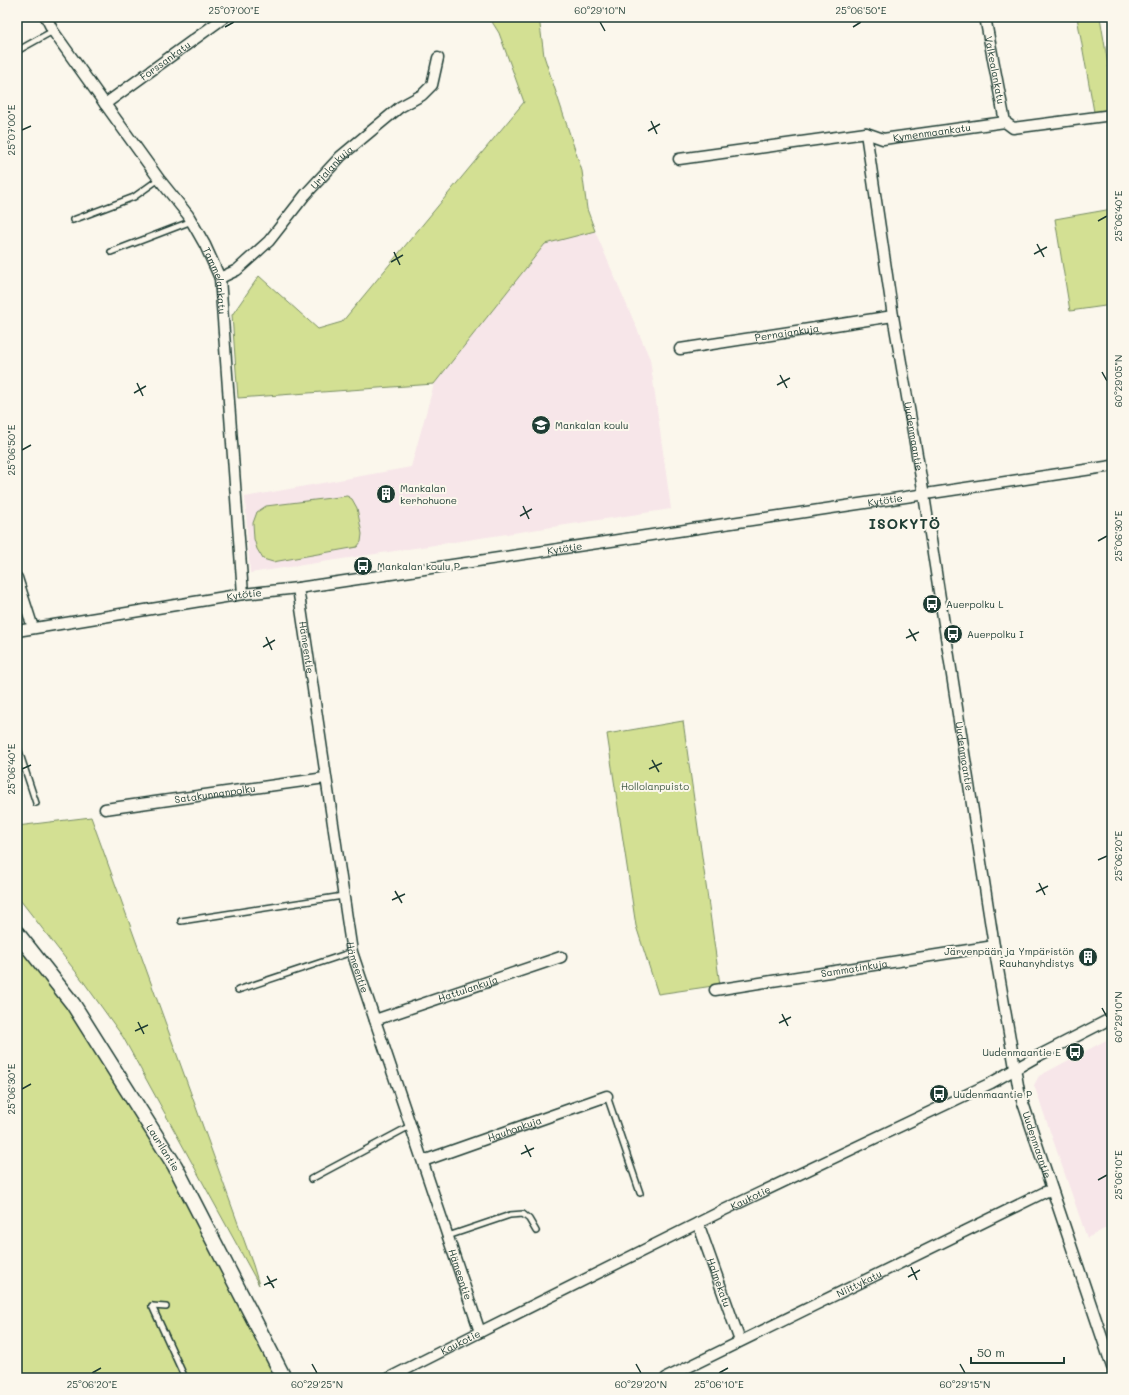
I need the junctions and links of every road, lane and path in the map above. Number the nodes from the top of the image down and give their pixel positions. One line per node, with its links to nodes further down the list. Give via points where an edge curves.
1 (46, 17): 4 (street, Tammelankatu)
2 (225, 17): 7 (street, Forssankatu)
3 (985, 17): 9 (street, Valkealankatu)
4 (54, 31): 5 (lane); 7 (street, Tammelankatu)
5 (17, 52)
6 (438, 58): 16 (street, Urjalankuja, via 432,85 422,95 400,107 341,156 269,241 237,270)
7 (105, 104): 12 (street, Tammelankatu)
8 (1112, 115): 9 (street, Kymenmaankatu, via 1013,128)
9 (1005, 122): 10 (street, Kymenmaankatu, via 883,139)
10 (866, 133): 11 (street, Kymenmaankatu); 17 (street, Uudenmaantie)
11 (679, 159)
12 (159, 179): 13 (lane, via 134,197); 14 (street, Tammelankatu)
13 (73, 220)
14 (192, 221): 15 (lane); 16 (street, Tammelankatu)
15 (111, 252)
16 (220, 278): 23 (street, Tammelankatu)
17 (893, 316): 18 (street, Pernajankuja); 20 (street, Uudenmaantie)
18 (680, 349)
19 (1112, 466): 20 (street, Kytötie)
20 (924, 495): 22 (street, Kytötie); 33 (street, Uudenmaantie)
21 (17, 578): 24 (street)
22 (298, 588): 23 (street, Kytötie); 27 (street, Hämeentie)
23 (243, 594): 24 (street, Kytötie)
24 (33, 628): 25 (street, Kytötie)
25 (17, 631)
26 (17, 745): 28 (lane)
27 (325, 778): 29 (street, Satakunnanpolku); 30 (street, Hämeentie)
28 (36, 803)
29 (105, 809)
30 (343, 896): 31 (lane); 34 (street, Hämeentie)
31 (180, 921)
32 (17, 933): 55 (street, Laurilantie, via 74,1004 175,1166)
33 (994, 946): 37 (street, Sammatinkuja); 40 (street, Uudenmaantie)
34 (352, 952): 36 (lane); 39 (street, Hämeentie)
35 (561, 957): 39 (street, Hattulankuja)
36 (238, 990)
37 (715, 990)
38 (1112, 1018): 40 (street, Kaukotie)
39 (374, 1020): 42 (street, Hämeentie)
40 (1015, 1069): 45 (street, Uudenmaantie, via 1019,1091); 47 (street, Kaukotie, via 991,1083)
41 (607, 1096): 43 (street, Hauhonkuja); 46 (lane)
42 (410, 1126): 43 (street, Hämeentie); 44 (lane)
43 (423, 1161): 49 (street, Hämeentie)
44 (311, 1179)
45 (1052, 1190): 52 (street, Niittykatu); 53 (street, Uudenmaantie)
46 (640, 1193)
47 (698, 1223): 51 (street, Kaukotie); 52 (street, Halmekatu)
48 (536, 1231): 49 (lane, via 523,1214 510,1215)
49 (448, 1236): 51 (street, Hämeentie)
50 (166, 1307): 54 (lane, via 152,1306)
51 (480, 1332): 56 (street, Kaukotie)
52 (740, 1341): 57 (street, Niittykatu)
53 (1112, 1367)
54 (185, 1378)
55 (284, 1378)
56 (389, 1378)
57 (666, 1378)

